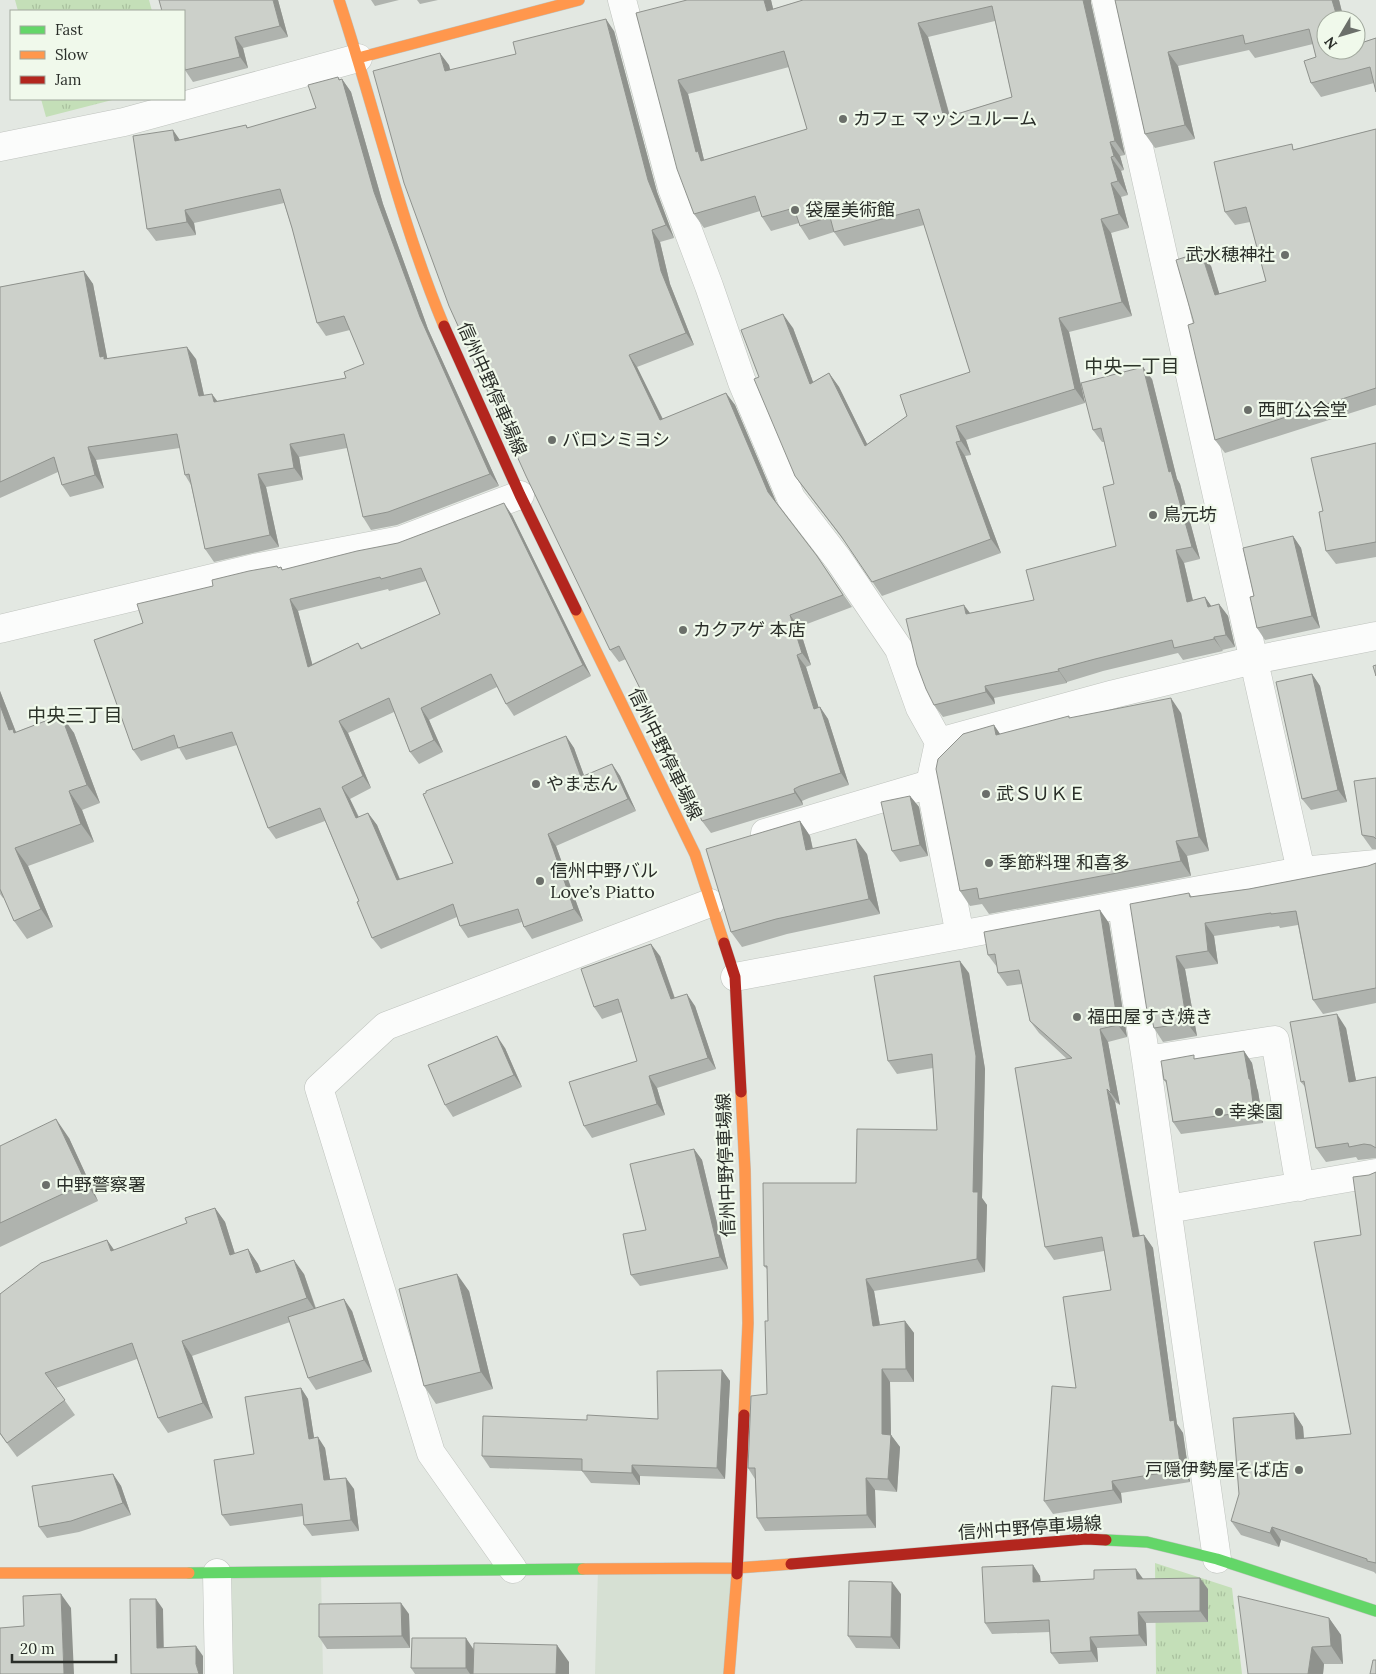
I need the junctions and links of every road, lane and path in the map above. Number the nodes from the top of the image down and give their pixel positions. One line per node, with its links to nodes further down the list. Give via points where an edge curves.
1 (340, 0): 5 (main road, 信州中野停車場線)
2 (579, 0): 5 (main road)
3 (622, 0): 11 (street, via 672,188 746,391 791,498 838,559 899,649 920,708)
4 (1106, 0): 10 (street)
5 (358, 58): 6 (street, via 124,122); 7 (main road, 信州中野停車場線, via 398,200 443,324)
6 (0, 147)
7 (520, 495): 8 (street, via 401,540 254,568); 13 (main road, 信州中野停車場線)
8 (0, 629)
9 (1376, 636): 10 (street)
10 (1254, 660): 11 (street); 15 (street)
11 (939, 742): 12 (street)
12 (930, 784): 13 (street); 18 (street)
13 (694, 854): 16 (main road, 信州中野停車場線)
14 (1376, 864): 15 (street)
15 (1301, 872): 17 (street)
16 (710, 903): 19 (main road, 信州中野停車場線); 26 (street, via 386,1026 319,1088 431,1453)
17 (1122, 906): 18 (street); 20 (street)
18 (960, 935): 19 (street)
19 (735, 977): 25 (main road, 信州中野停車場線, via 745,1170 748,1323)
20 (1146, 1060): 22 (street, via 1275,1040); 23 (street)
21 (1376, 1173): 22 (street)
22 (1300, 1187): 23 (street)
23 (1168, 1208): 24 (street)
24 (1217, 1559): 25 (main road, 信州中野停車場線, via 1147,1542 1086,1539); 29 (main road, 信州中野停車場線)
25 (737, 1568): 26 (main road); 31 (main road, 信州中野停車場線)
26 (513, 1569): 28 (main road)
27 (0, 1573): 28 (main road)
28 (216, 1574): 30 (street)
29 (1376, 1611)
30 (219, 1674)
31 (729, 1674)

